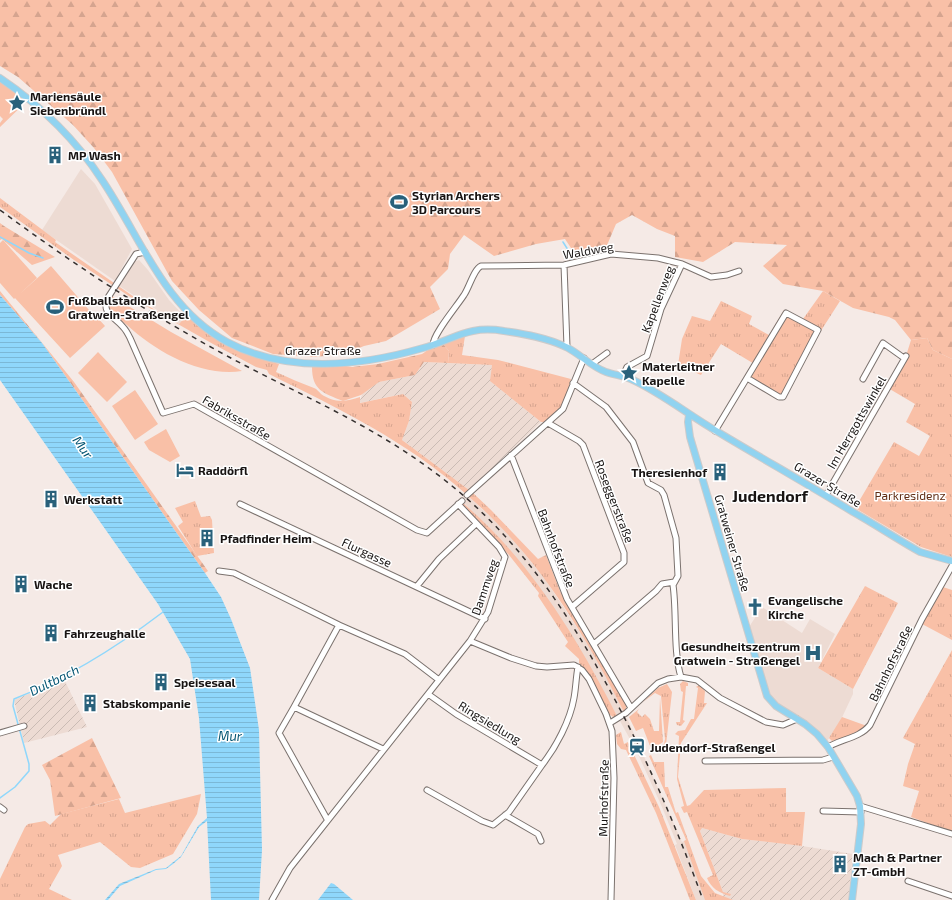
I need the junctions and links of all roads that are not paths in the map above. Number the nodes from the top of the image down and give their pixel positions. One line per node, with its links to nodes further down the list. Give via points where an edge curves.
1 (0, 78): 2 (main road, Grazer Straße, via 69,137 91,163)
2 (145, 252): 6 (main road, Grazer Straße, via 168,288 196,320 228,342 250,352 280,361 346,363 378,359); 21 (street, Fabriksstraße, via 136,254 108,296 105,305 106,311 123,326 130,338 163,413 194,404 417,530 427,533)
3 (682, 264): 4 (street, Waldweg, via 658,258 611,254); 5 (street, Waldweg, via 711,277 727,276); 11 (street, Kapellenweg, via 661,309 647,356 627,367)
4 (564, 265): 6 (street, Waldweg, via 478,268 472,283); 7 (street)
5 (739, 271)
6 (432, 345): 7 (main road, Grazer Straße, via 466,332 486,329 534,337)
7 (567, 347): 9 (main road, Grazer Straße)
8 (607, 353): 10 (street)
9 (584, 358): 10 (main road, Grazer Straße); 14 (street)
10 (592, 364): 11 (main road, Grazer Straße, via 603,371)
11 (623, 376): 15 (main road, Grazer Straße, via 647,387)
12 (747, 378): 12 (street, via 786,313 818,330 783,397); 17 (street)
13 (863, 379): 20 (street, Im Herrgottswinkel, via 883,343 905,357)
14 (574, 383): 16 (street, via 566,404); 27 (street, via 606,408 633,442 648,483 661,490 664,495 676,538 678,576)
15 (689, 415): 17 (main road, Grazer Straße); 40 (main road, Gratweiner Straße, via 690,437 765,692 776,706)
16 (548, 423): 18 (street); 29 (street, Roseggerstraße, via 583,445 624,553 624,562)
17 (715, 431): 20 (main road, Grazer Straße)
18 (511, 455): 19 (street); 29 (street, Bahnhofstraße, via 551,561)
19 (467, 495)
20 (826, 495): 24 (main road, Grazer Straße, via 920,552)
21 (460, 503): 23 (street, Dammweg)
22 (240, 504): 28 (street, Flurgasse)
23 (476, 524): 28 (street, via 439,559); 30 (street, Dammweg, via 505,557)
24 (952, 562)
25 (952, 566): 44 (street, Bahnhofstraße, via 922,618 866,731)
26 (219, 571): 31 (street, via 234,573)
27 (674, 582): 33 (street, via 662,584); 35 (street, via 678,662)
28 (417, 586): 30 (street, Flurgasse)
29 (572, 607): 33 (street, Bahnhofstraße)
30 (486, 619): 32 (street, Dammweg)
31 (340, 625): 36 (street, via 405,654); 38 (street)
32 (470, 641): 34 (street, via 536,666 569,664); 36 (street)
33 (594, 644): 39 (street, Bahnhofstraße)
34 (578, 667): 41 (street, via 589,679); 48 (street, via 574,699 569,714 551,753)
35 (682, 677): 39 (street, via 658,683); 40 (street, via 697,680 720,698 766,722 783,725)
36 (439, 680): 37 (street)
37 (428, 694): 45 (street); 48 (street, Ringsiedlung, via 456,714)
38 (294, 707): 45 (street); 53 (street, via 279,733)
39 (631, 708): 41 (street)
40 (797, 719): 44 (main road, Gratweiner Straße, via 814,730)
41 (610, 723): 59 (street, Murhofstraße, via 614,771)
42 (21, 727): 43 (street)
43 (0, 732)
44 (828, 748): 46 (main road, Gratweiner Straße)
45 (383, 749): 53 (street)
46 (833, 757): 47 (street, via 823,760); 50 (main road, Gratweiner Straße, via 855,792)
47 (705, 761)
48 (542, 765): 52 (street)
49 (427, 790): 52 (street, via 493,825)
50 (861, 809): 51 (street); 54 (street); 60 (main road, Gratweiner Straße)
51 (823, 811)
52 (506, 815): 55 (street, via 538,834)
53 (327, 819): 58 (street, via 290,868)
54 (952, 834)
55 (540, 841)
56 (908, 881): 57 (street)
57 (952, 896)
58 (272, 900)
59 (610, 900)
60 (852, 900)

